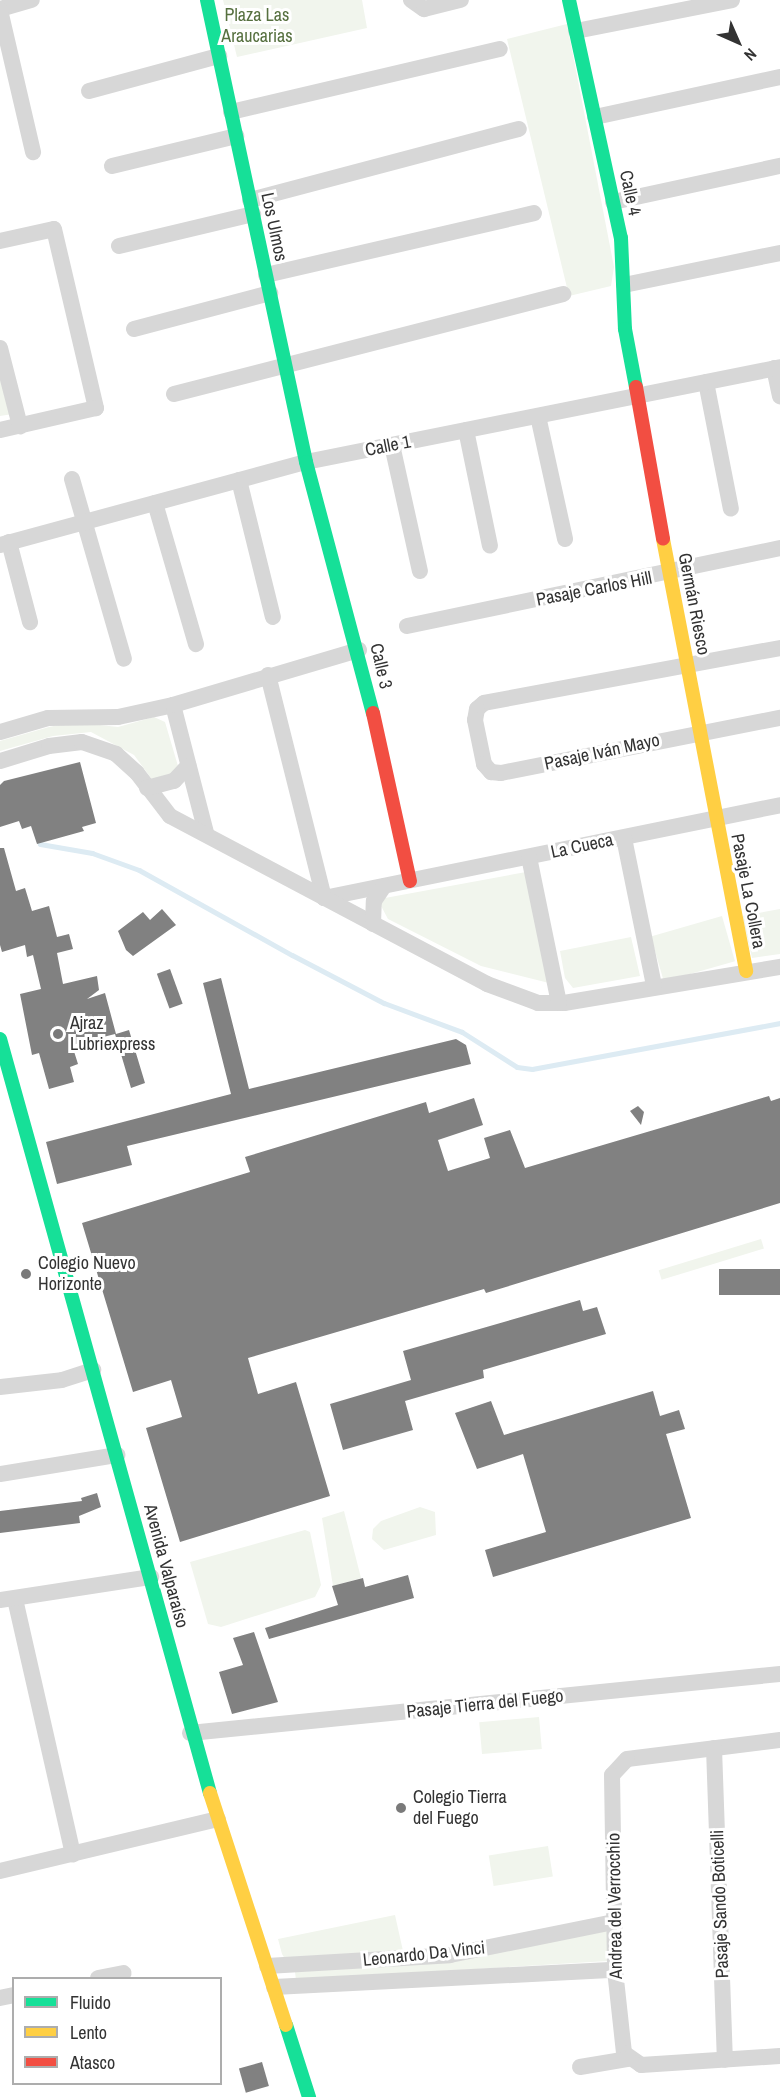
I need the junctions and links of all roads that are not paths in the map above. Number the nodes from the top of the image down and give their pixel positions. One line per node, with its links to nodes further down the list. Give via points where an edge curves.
1 (32, 0): 7 (street)
2 (207, 0): 10 (street, Los Ulmos)
3 (411, 0): 4 (street, via 424,9)
4 (461, 0)
5 (569, 0): 8 (street, Calle 4)
6 (732, 0): 8 (street)
7 (0, 10): 17 (street)
8 (576, 31): 14 (street, Calle 4)
9 (500, 49): 13 (street)
10 (219, 56): 12 (street); 13 (street, Los Ulmos)
11 (780, 77): 14 (street)
12 (89, 91)
13 (231, 112): 16 (street, Los Ulmos)
14 (595, 117): 20 (street, Calle 4)
15 (519, 129): 21 (street)
16 (236, 135): 18 (street); 21 (street, Los Ulmos)
17 (33, 152)
18 (111, 166)
19 (780, 166): 20 (street)
20 (613, 202): 27 (street, Calle 4, via 621,238)
21 (251, 207): 24 (street); 26 (street, Los Ulmos)
22 (534, 213): 26 (street)
23 (0, 241): 39 (street, via 54,230 96,408)
24 (119, 246)
25 (780, 253): 27 (street)
26 (266, 275): 28 (street, Los Ulmos)
27 (624, 285): 36 (street, Calle 4, via 624,329)
28 (270, 293): 30 (street); 32 (street, Los Ulmos)
29 (562, 294): 32 (street)
30 (134, 328)
31 (0, 348): 39 (street)
32 (285, 366): 35 (street); 43 (street, Los Ulmos)
33 (777, 368): 34 (street, Calle 1); 37 (street)
34 (706, 382): 36 (street, Calle 1); 47 (street)
35 (174, 394)
36 (637, 396): 38 (street, Calle 1); 54 (street, Germán Riesco)
37 (780, 396)
38 (538, 416): 41 (street, Calle 1); 49 (street)
39 (20, 426): 40 (street)
40 (0, 430)
41 (466, 430): 42 (street, Calle 1); 51 (street)
42 (392, 445): 43 (street, Calle 1); 53 (street)
43 (306, 462): 45 (street, Calle 1); 60 (street, Calle 3)
44 (72, 478): 48 (street)
45 (239, 480): 46 (street, Calle 1); 55 (street)
46 (155, 503): 48 (street, Calle 1); 58 (street)
47 (731, 509)
48 (84, 522): 50 (street, Calle 1); 61 (street)
49 (565, 539)
50 (4, 544): 56 (street)
51 (490, 546)
52 (780, 548): 54 (street, Pasaje Carlos Hill)
53 (420, 572)
54 (670, 574): 57 (street, Pasaje Carlos Hill); 62 (street, Germán Riesco)
55 (273, 617)
56 (30, 622)
57 (407, 626)
58 (196, 644)
59 (780, 648): 62 (street)
60 (359, 650): 63 (street); 76 (street, Calle 3)
61 (124, 659)
62 (687, 663): 67 (street, Germán Riesco); 67 (street, Pasaje Iván Mayo, via 484,703 477,709 475,720 484,764 491,772 501,773)
63 (268, 675): 64 (street); 78 (street)
64 (173, 705): 66 (street, via 118,717 48,718); 69 (street)
65 (780, 718): 67 (street, Pasaje Iván Mayo)
66 (0, 732)
67 (700, 732): 72 (street, Germán Riesco)
68 (0, 761): 70 (street, via 49,746 82,742 116,754)
69 (188, 766): 70 (street, via 174,781); 73 (street)
70 (147, 788): 73 (street, via 170,816)
71 (780, 805): 72 (street, La Cueca)
72 (716, 818): 74 (street, La Cueca); 81 (street, Pasaje La Collera)
73 (206, 833): 78 (street, via 228,849)
74 (624, 838): 75 (street, La Cueca); 82 (street)
75 (529, 857): 76 (street, La Cueca); 83 (street)
76 (410, 881): 77 (street, La Cueca)
77 (384, 886): 78 (street, La Cueca); 79 (street, via 374,901)
78 (324, 898): 79 (street)
79 (373, 924): 83 (street, via 487,984 538,1003)
80 (780, 967): 81 (street)
81 (746, 971): 82 (street)
82 (654, 986): 83 (street)
83 (559, 1003)
84 (0, 1040): 85 (street, Avenida Valparaíso)
85 (93, 1370): 86 (street, via 62,1380); 87 (street, Avenida Valparaíso)
86 (0, 1387)
87 (117, 1455): 88 (street); 89 (street, Avenida Valparaíso)
88 (0, 1474)
89 (151, 1577): 90 (street); 92 (street, Avenida Valparaíso)
90 (8, 1599): 96 (street)
91 (780, 1674): 92 (street, Pasaje Tierra del Fuego)
92 (190, 1733): 95 (street, Avenida Valparaíso)
93 (780, 1740): 94 (street, Andrea del Verrocchio)
94 (714, 1748): 98 (street, Andrea del Verrocchio, via 627,1759 614,1770); 106 (street, Pasaje Sando Boticelli)
95 (218, 1819): 96 (street); 99 (street, Avenida Valparaíso)
96 (73, 1854): 97 (street)
97 (0, 1871)
98 (614, 1922): 99 (street, Leonardo Da Vinci, via 450,1955); 100 (street, Andrea del Verrocchio)
99 (267, 1966): 103 (street, Avenida Valparaíso)
100 (615, 1970): 103 (street, Leonardo Da Vinci); 105 (street, Andrea del Verrocchio, via 622,2046)
101 (124, 1973): 102 (street)
102 (103, 1977)
103 (274, 1988): 108 (street, Avenida Valparaíso)
104 (780, 2056): 106 (street)
105 (628, 2059): 106 (street, via 641,2065); 107 (street)
106 (725, 2060)
107 (580, 2067)
108 (309, 2097)

